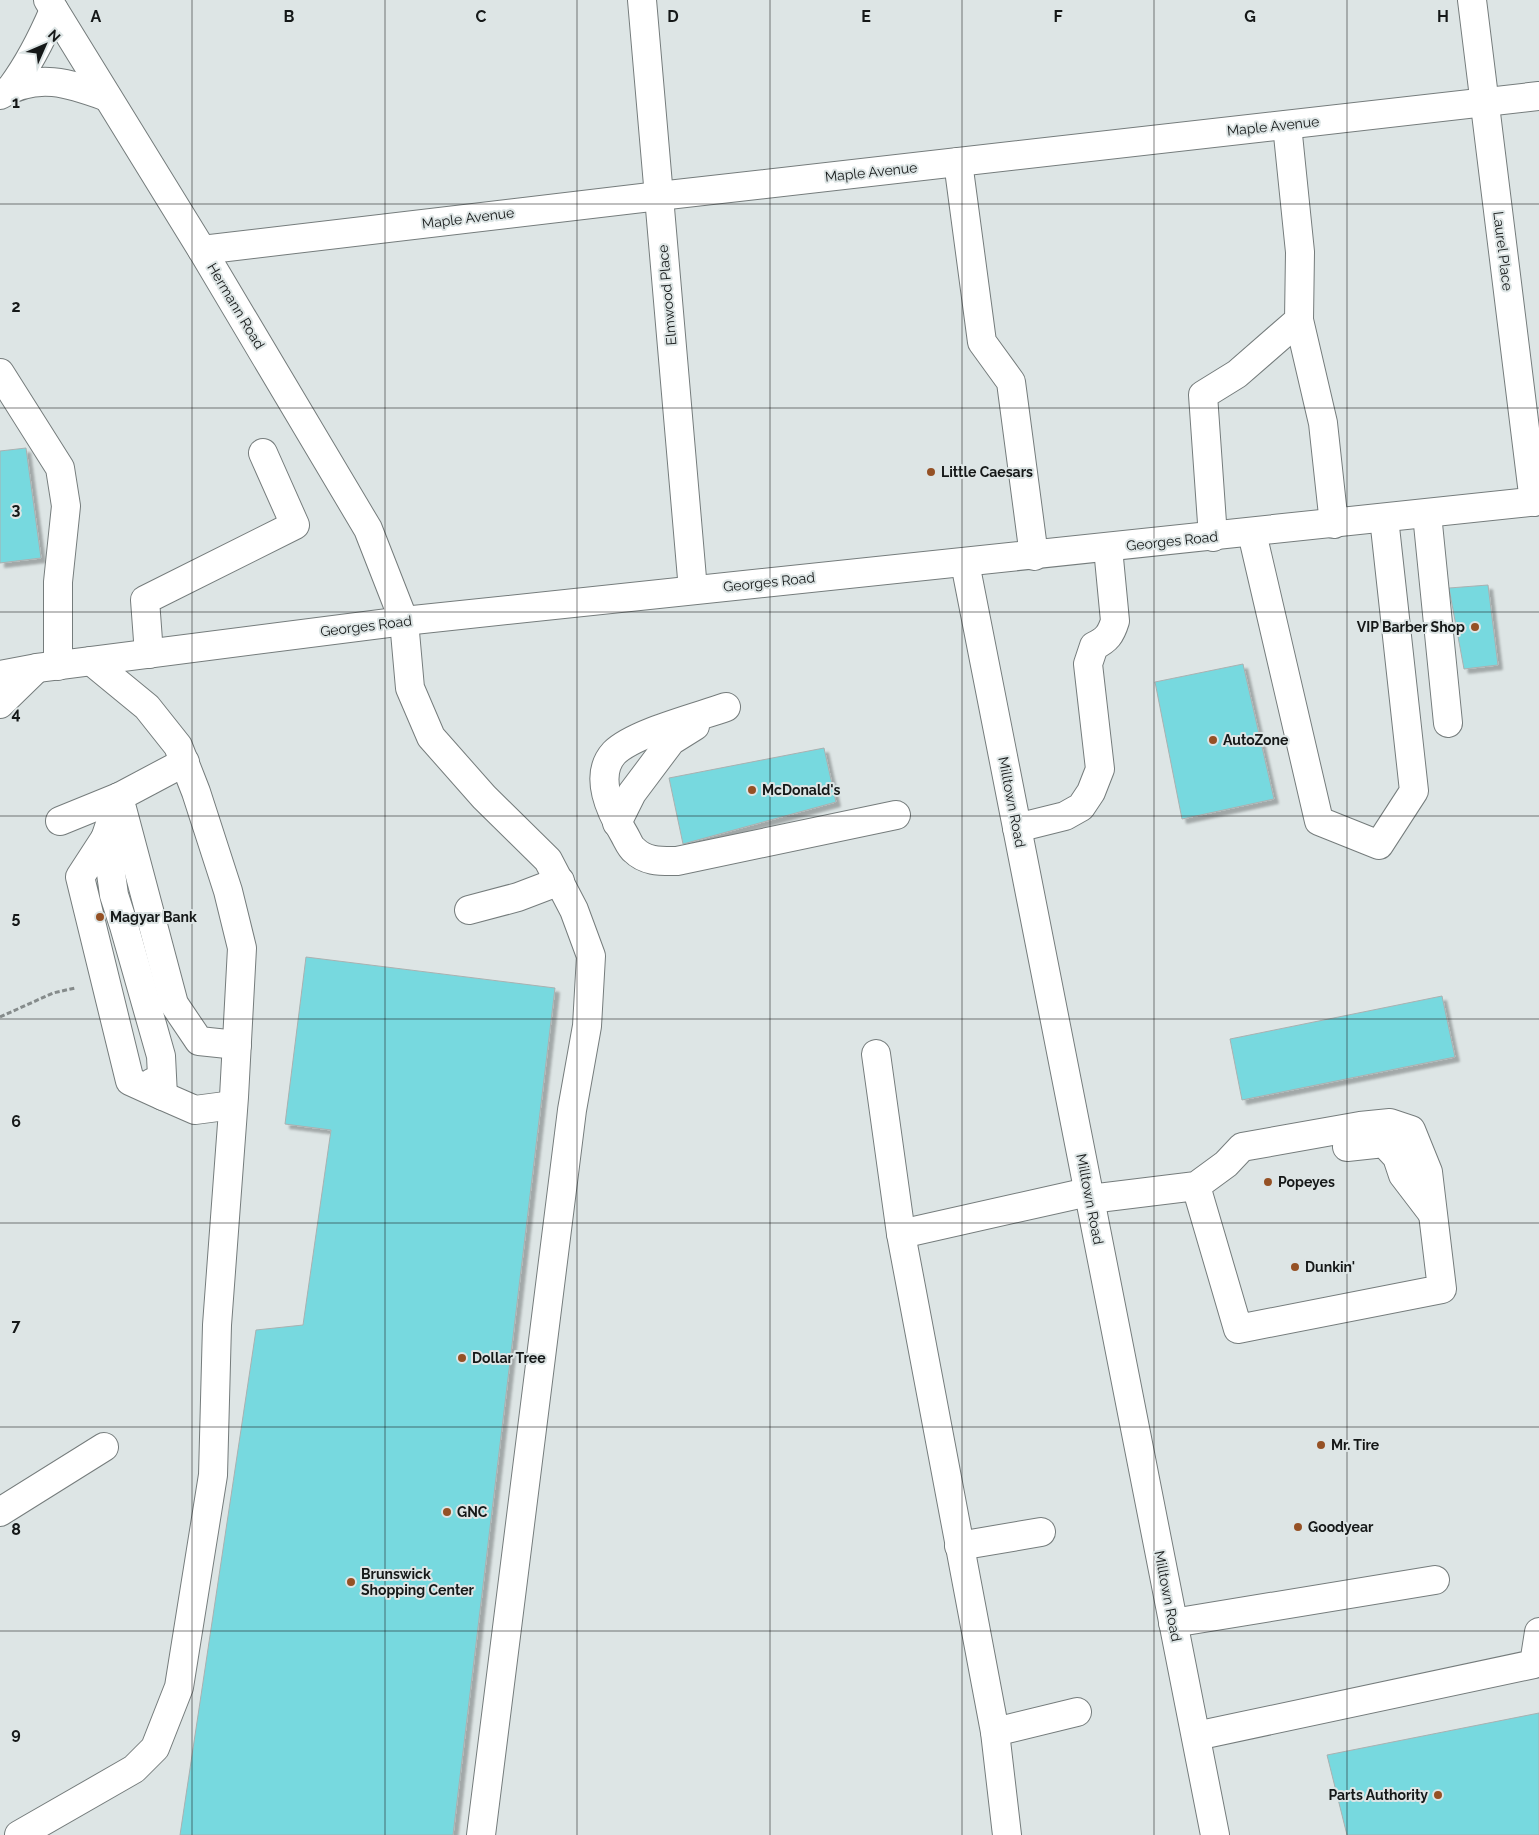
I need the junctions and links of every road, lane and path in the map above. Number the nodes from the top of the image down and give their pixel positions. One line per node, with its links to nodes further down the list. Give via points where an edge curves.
1 (642, 0): 10 (street, Elmwood Place)
2 (1472, 0): 7 (street, Laurel Place)
3 (51, 5): 4 (street, via 26,67); 6 (street, Hermann Road)
4 (6, 92): 6 (street, via 42,82 60,82)
5 (1539, 96): 7 (street, Maple Avenue)
6 (107, 97): 11 (street, Hermann Road)
7 (1484, 102): 8 (street, Maple Avenue); 15 (street, Laurel Place)
8 (1287, 125): 9 (street, Maple Avenue); 12 (street, via 1300,252)
9 (958, 162): 10 (street, Maple Avenue); 22 (street, via 982,342 1011,382)
10 (659, 196): 11 (street, Maple Avenue); 24 (street, Elmwood Place)
11 (202, 250): 25 (street, Hermann Road, via 368,529)
12 (1299, 320): 18 (street, via 1323,423); 20 (street, via 1237,374 1203,395)
13 (0, 373): 28 (street, via 60,468 66,506)
14 (263, 453): 26 (street, via 295,525 145,600)
15 (1536, 502): 16 (street, Georges Road)
16 (1427, 514): 17 (street, Georges Road); 31 (street)
17 (1384, 518): 18 (street, Georges Road); 19 (street, via 1414,791 1379,845 1319,822)
18 (1334, 524): 19 (street, Georges Road)
19 (1252, 532): 20 (street, Georges Road)
20 (1213, 537): 21 (street, Georges Road)
21 (1108, 548): 22 (street, Georges Road); 37 (street, via 1115,621 1112,633 1094,646 1088,664 1100,769 1081,807 1065,816)
22 (1034, 556): 23 (street, Georges Road)
23 (965, 563): 24 (street, Georges Road); 37 (street, Milltown Road)
24 (693, 590): 25 (street, Georges Road)
25 (404, 621): 26 (street, Georges Road); 38 (street, Hermann Road, via 410,688 431,737 484,797 548,860)
26 (150, 654): 27 (street, Georges Road)
27 (91, 661): 28 (street, Georges Road); 32 (street, via 147,707 178,746)
28 (48, 667): 29 (street, Georges Road); 30 (street)
29 (0, 675)
30 (0, 704)
31 (1448, 723)
32 (185, 762): 33 (street); 42 (street, via 228,891 242,948)
33 (119, 797): 35 (street); 42 (street, via 174,1004 199,1041); 44 (street, via 94,872 147,1074 163,1096 195,1110)
34 (896, 815): 36 (street, via 654,862 634,850)
35 (60, 821)
36 (617, 822): 36 (street, via 605,791 606,770 613,754 644,735 726,707 671,741 632,793)
37 (1017, 828): 46 (street, Milltown Road)
38 (560, 882): 39 (street); 59 (street, Hermann Road, via 591,956 587,1026 572,1110)
39 (469, 910)
40 (78, 987): 41 (path)
41 (0, 1016)
42 (237, 1045): 44 (street)
43 (876, 1054): 47 (street)
44 (233, 1105): 58 (street, via 216,1325 213,1475 179,1687 155,1748 134,1768)
45 (1196, 1186): 45 (street, via 1238,1329 1442,1289 1428,1172 1411,1130 1390,1122 1242,1147 1226,1164); 46 (street)
46 (1089, 1195): 47 (street); 53 (street, Milltown Road)
47 (901, 1234): 51 (street)
48 (104, 1447): 49 (street)
49 (0, 1512)
50 (1041, 1532): 51 (street)
51 (960, 1546): 56 (street)
52 (1435, 1580): 53 (street)
53 (1173, 1623): 57 (street, Milltown Road)
54 (1539, 1632): 57 (street, via 1534,1664)
55 (1077, 1712): 56 (street)
56 (995, 1732): 60 (street)
57 (1196, 1736): 61 (street, Milltown Road)
58 (19, 1835)
59 (481, 1835)
60 (1007, 1835)
61 (1215, 1835)

